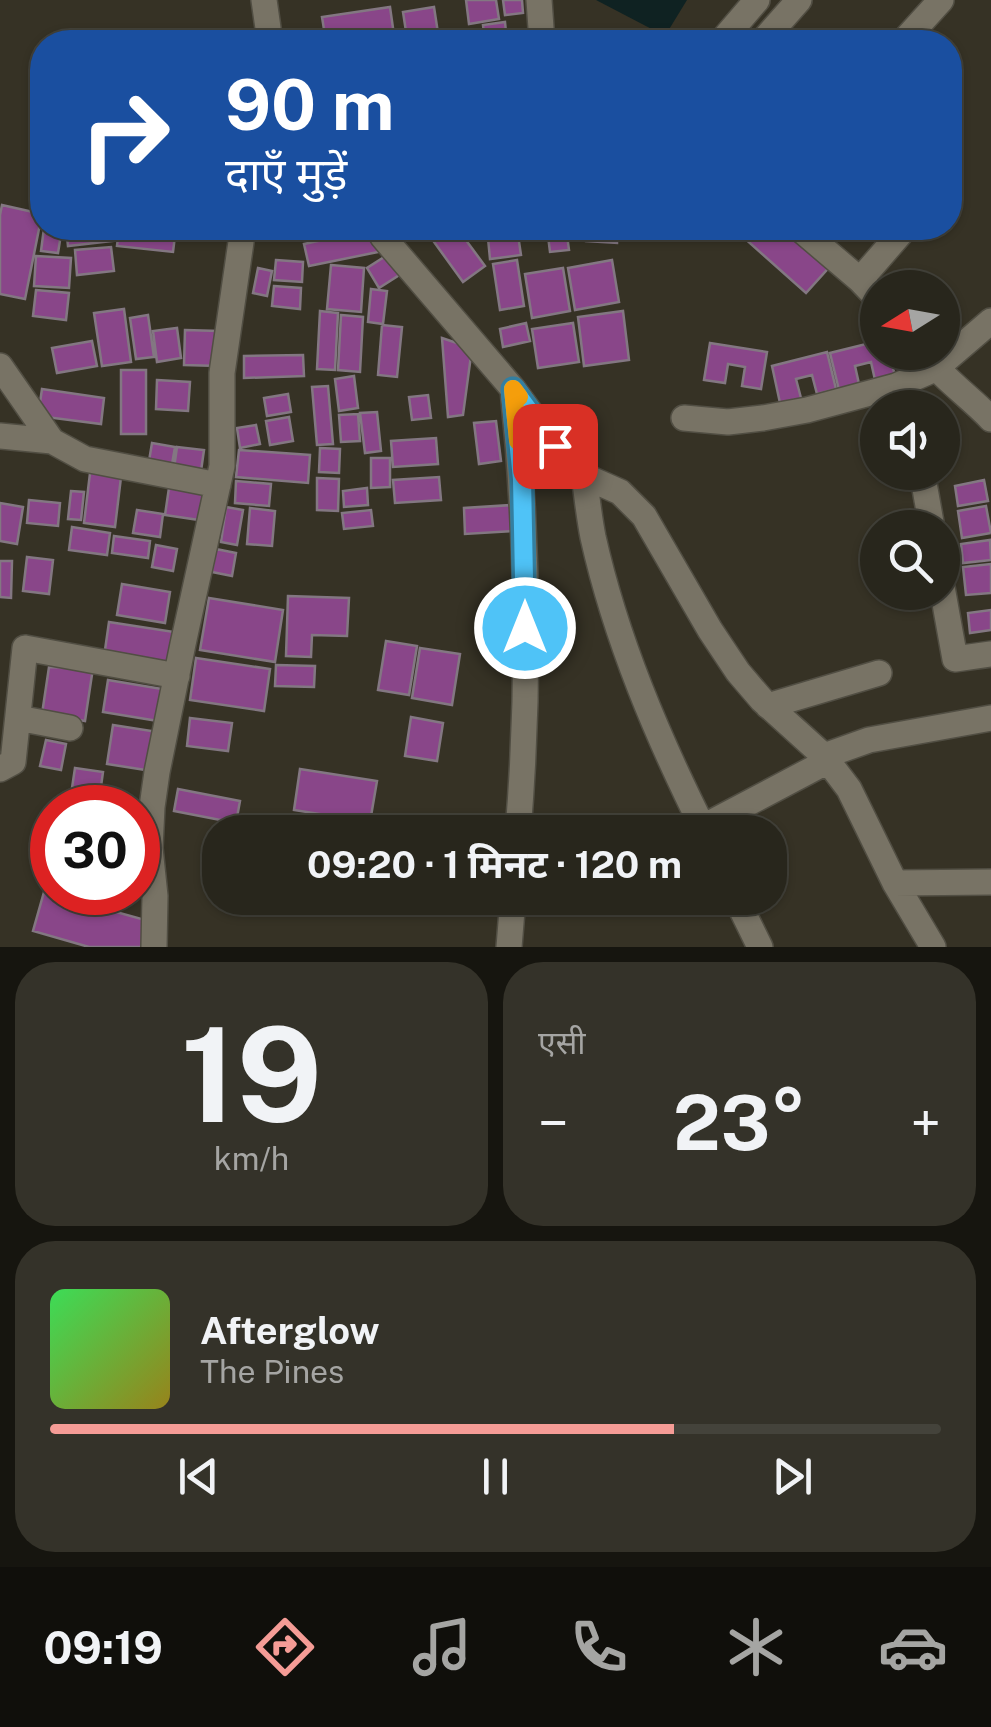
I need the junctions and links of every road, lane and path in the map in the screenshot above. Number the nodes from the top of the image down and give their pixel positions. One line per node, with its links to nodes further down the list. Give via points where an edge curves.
1 (264, 0): 6 (street)
2 (539, 0): 7 (street)
3 (756, 0): 8 (street)
4 (799, 0): 9 (street)
5 (941, 0): 10 (street)
6 (268, 30)
7 (541, 30)
8 (731, 30)
9 (773, 30)
10 (915, 30)
11 (241, 240): 32 (street, via 223,356)
12 (395, 240): 23 (street)
13 (813, 240): 16 (street)
14 (898, 240): 15 (street)
15 (881, 270)
16 (860, 282)
17 (991, 321): 18 (street)
18 (960, 343)
19 (0, 366): 30 (street)
20 (927, 370): 24 (street)
21 (944, 370): 28 (street)
22 (950, 370): 25 (street)
23 (513, 389): 31 (street); 43 (street, via 525,590)
24 (912, 390)
25 (991, 398)
26 (860, 402): 27 (street, via 728,422)
27 (684, 418)
28 (991, 419)
29 (0, 436): 30 (street)
30 (52, 440): 32 (street, via 84,459)
31 (584, 476): 37 (street, via 620,492 644,516 710,630); 44 (street, via 617,622)
32 (218, 485): 36 (street)
33 (947, 610): 34 (street, via 956,659)
34 (991, 654)
35 (878, 673): 37 (street)
36 (177, 676): 38 (street, via 25,648); 50 (street, via 152,807)
37 (768, 706): 41 (street)
38 (18, 718): 40 (street); 42 (street, via 14,762)
39 (991, 718): 41 (street, via 869,740)
40 (70, 728)
41 (826, 759): 45 (street); 47 (street, via 849,790)
42 (0, 769)
43 (519, 815)
44 (697, 815)
45 (730, 815)
46 (991, 882): 47 (street)
47 (895, 883): 53 (street)
48 (511, 915): 51 (street)
49 (744, 915): 52 (street)
50 (154, 947)
51 (508, 947)
52 (760, 947)
53 (934, 947)

